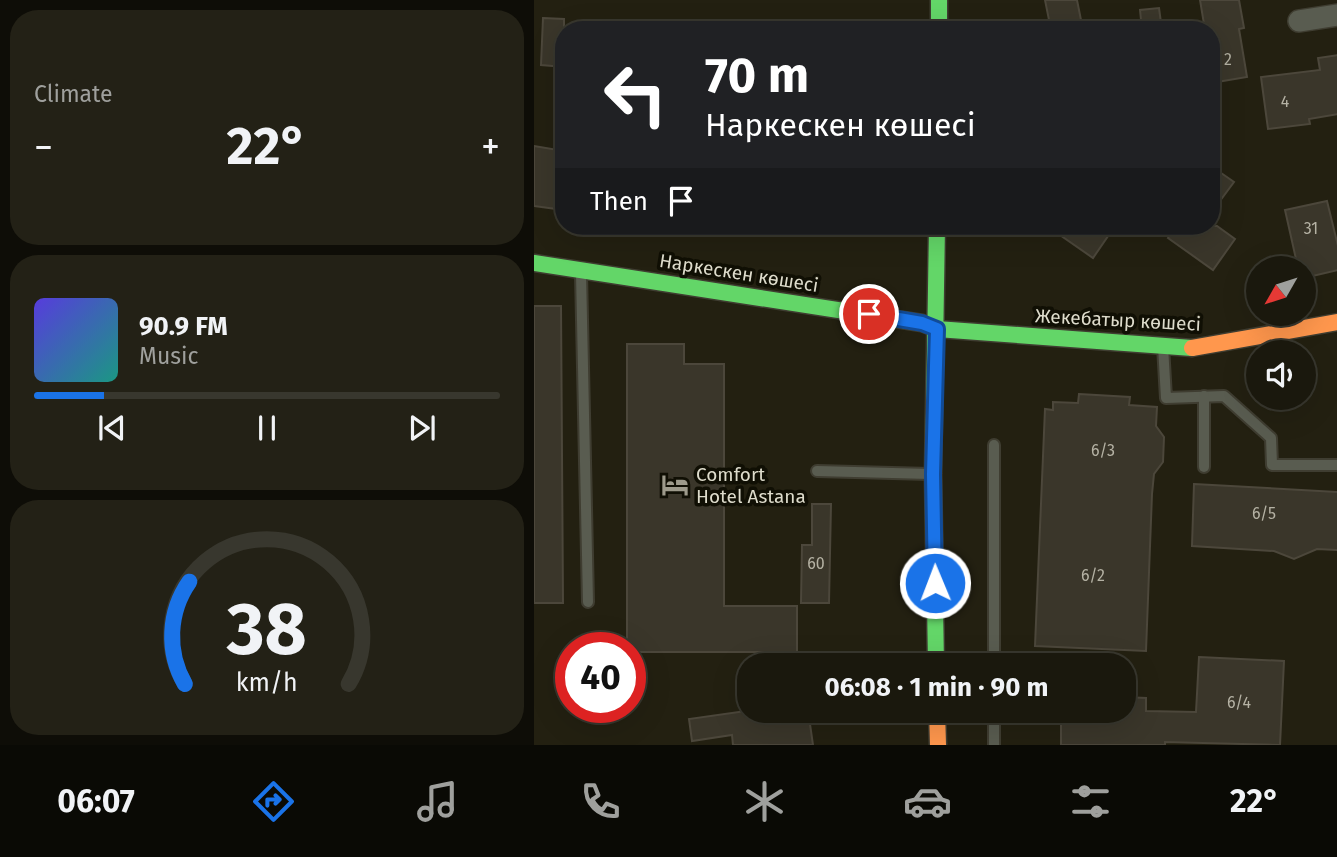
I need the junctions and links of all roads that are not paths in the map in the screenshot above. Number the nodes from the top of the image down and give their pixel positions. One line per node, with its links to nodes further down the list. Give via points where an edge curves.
1 (939, 0): 4 (street)
2 (1337, 15): 3 (street)
3 (1299, 20)
4 (939, 21)
5 (937, 235): 9 (street)
6 (534, 263): 7 (street, Наркескен көшесі)
7 (581, 270): 9 (street, Наркескен көшесі); 17 (lane)
8 (1337, 322): 10 (street, Жекебатыр көшесі, via 1195,348)
9 (937, 329): 10 (street, Жекебатыр көшесі); 16 (street)
10 (1163, 346): 11 (lane, via 1166,398)
11 (1204, 396): 13 (lane, via 1224,396 1271,438 1272,465); 14 (lane)
12 (994, 445): 19 (lane)
13 (1337, 465)
14 (1204, 467)
15 (817, 471): 16 (lane)
16 (933, 474): 18 (street)
17 (588, 602)
18 (936, 653)
19 (994, 653)
20 (937, 723): 22 (street)
21 (994, 723): 23 (lane)
22 (938, 745)
23 (994, 745)

